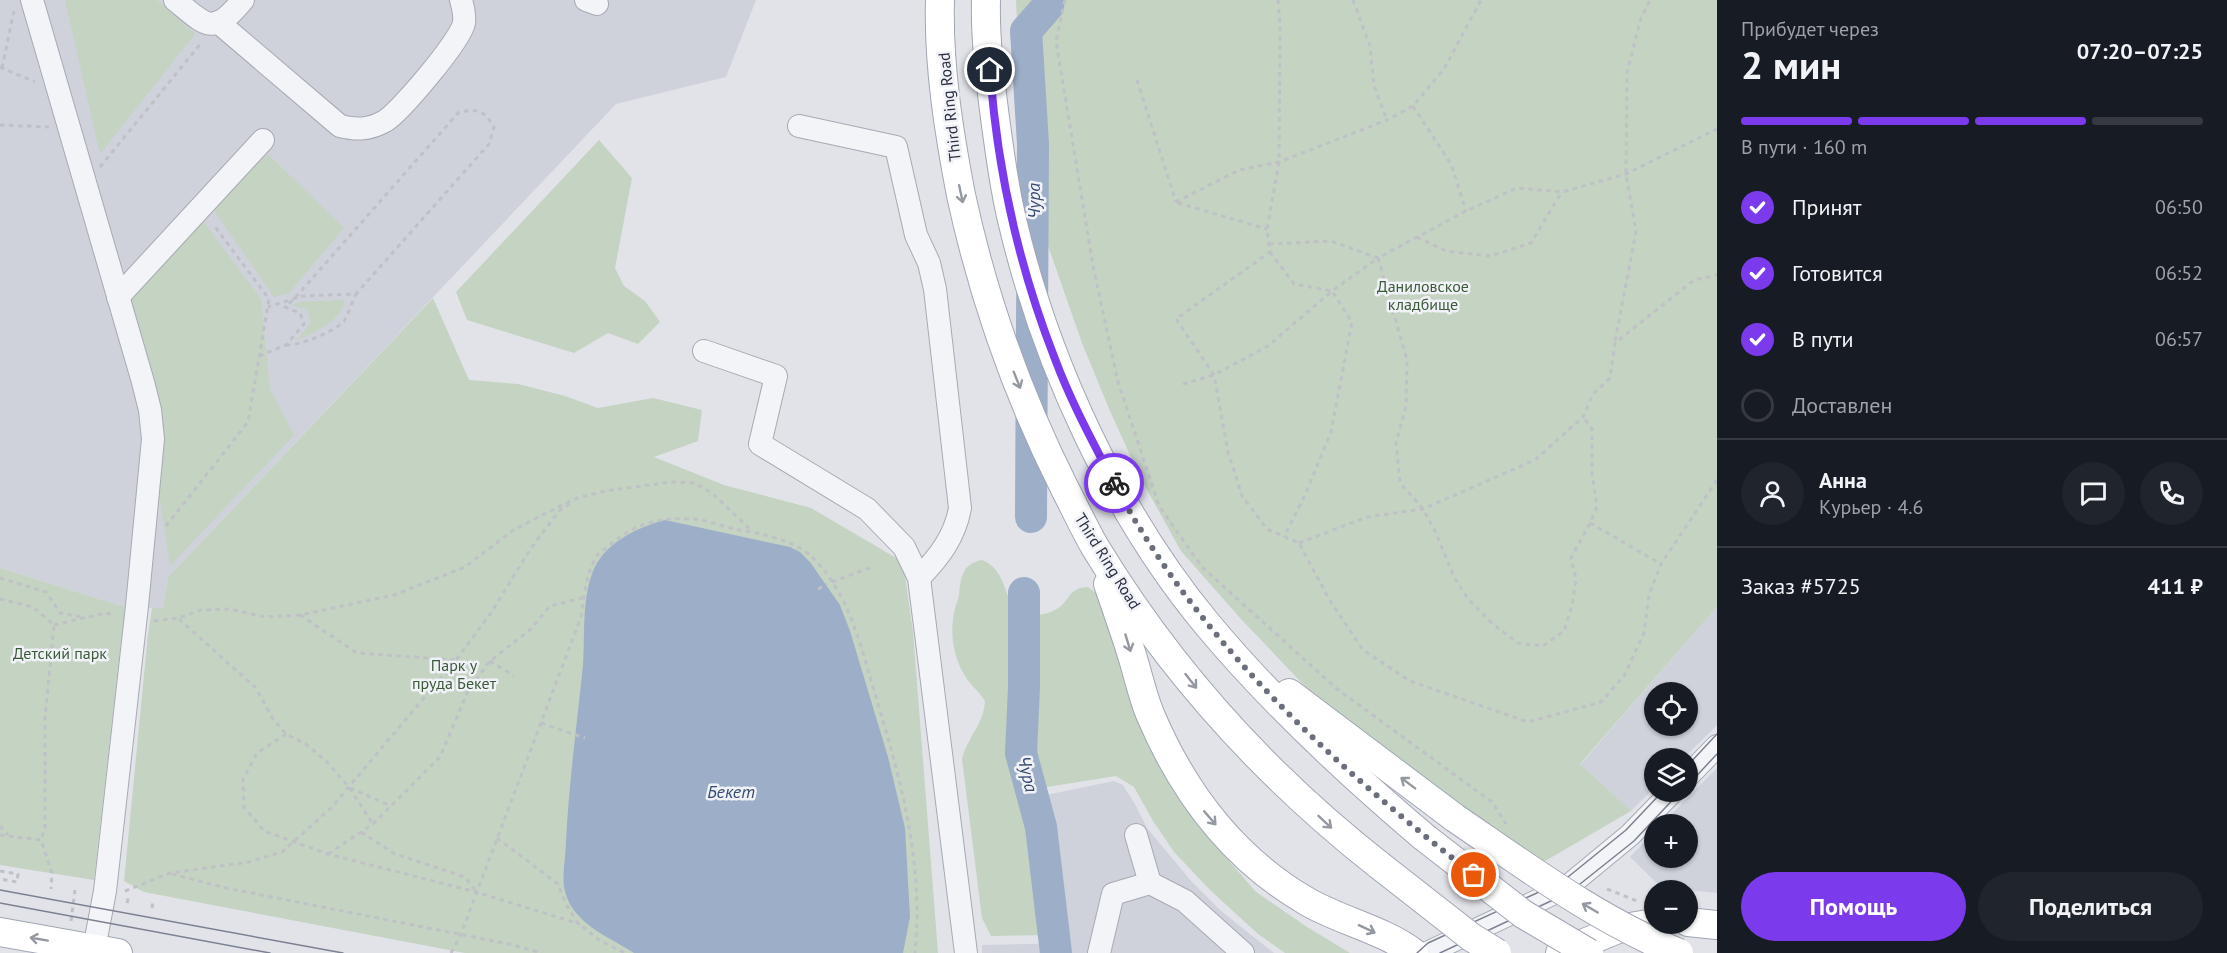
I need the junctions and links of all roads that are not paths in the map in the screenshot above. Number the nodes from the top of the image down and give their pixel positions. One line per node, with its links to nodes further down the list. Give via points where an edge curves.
1 (32, 0): 10 (street)
2 (175, 0): 7 (street, via 204,24)
3 (243, 0): 7 (street)
4 (460, 0): 7 (street, via 464,24 456,41 387,120 357,130 340,126)
5 (985, 4): 14 (main road, via 991,90 1013,224 1054,358 1084,427 1127,507)
6 (940, 5): 12 (main road, Third Ring Road, one-way to 12, via 945,94 955,161 969,234 989,305 1044,447)
7 (218, 22)
8 (799, 126): 13 (street, via 896,147 916,235 935,289 960,508 948,543)
9 (263, 140): 10 (street)
10 (118, 297): 24 (street, via 150,410 153,440 141,620 105,891)
11 (704, 351): 13 (street, via 776,376 760,444 867,509 904,547)
12 (1092, 541): 28 (main road, one-way to 28, via 1149,711 1173,764 1200,807 1268,875 1308,902); 30 (main road, Third Ring Road, one-way to 30, bridge, via 1149,626 1209,704 1273,773 1335,831 1471,938)
13 (919, 578): 25 (street)
14 (1206, 623): 32 (main road, bridge, via 1285,711 1366,788 1523,914); 33 (main road, one-way to 14, bridge, via 1585,906 1455,818 1300,702)
15 (1717, 746): 16 (street)
16 (1698, 766)
17 (1662, 802): 29 (street, via 1630,835 1567,886)
18 (1136, 835): 19 (street)
19 (1150, 883): 26 (street, via 1113,894); 27 (street, via 1185,901)
20 (1698, 923): 22 (main road)
21 (1644, 925): 31 (main road, via 1618,930)
22 (1717, 925)
23 (0, 932): 24 (main road, one-way to 23)
24 (106, 951)
25 (966, 953)
26 (1099, 953)
27 (1243, 953)
28 (1414, 953)
29 (1427, 953)
30 (1497, 953)
31 (1560, 953)
32 (1589, 953)
33 (1679, 953)

